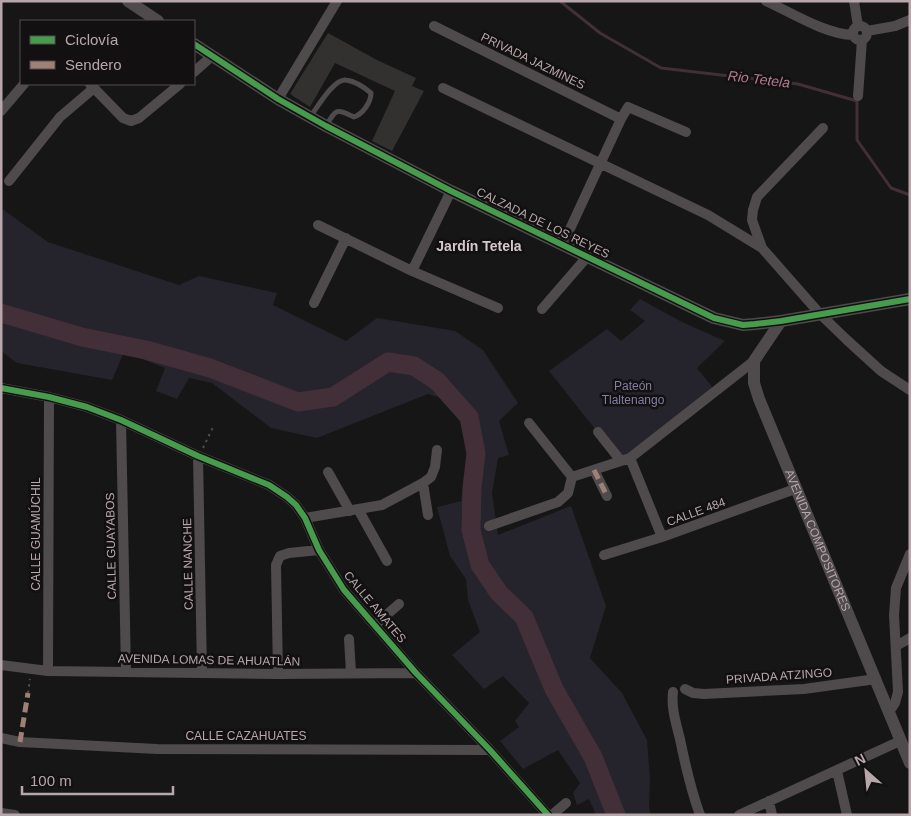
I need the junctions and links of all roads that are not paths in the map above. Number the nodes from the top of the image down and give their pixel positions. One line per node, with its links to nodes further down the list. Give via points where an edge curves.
1 (128, 1): 5 (street)
2 (337, 1): 17 (street)
3 (766, 1): 8 (street, via 840,35)
4 (854, 1): 8 (street)
5 (156, 20)
6 (910, 20): 8 (street)
7 (434, 26): 20 (street, PRIVADA JAZMINES)
8 (860, 33): 16 (street)
9 (195, 45): 10 (street, CALZADA DE LOS REYES)
10 (212, 56): 11 (street); 17 (street, CALZADA DE LOS REYES)
11 (195, 71)
12 (23, 85): 18 (street)
13 (179, 85): 14 (street, via 131,121)
14 (92, 86): 25 (street, via 60,117)
15 (443, 88): 24 (street)
16 (858, 96)
17 (278, 99): 19 (street, CALZADA DE LOS REYES)
18 (1, 111)
19 (310, 118): 21 (street, CALZADA DE LOS REYES); 21 (lane, via 331,88 341,81 352,82 371,93 368,104 358,116 341,110 334,112)
20 (621, 118): 23 (street, via 628,107); 24 (street)
21 (326, 126): 26 (street, CALZADA DE LOS REYES)
22 (823, 128): 30 (street, via 757,197 752,220)
23 (686, 132)
24 (601, 165): 29 (street); 30 (street, via 708,215)
25 (8, 181)
26 (451, 191): 29 (street, CALZADA DE LOS REYES); 32 (street)
27 (318, 225): 28 (street)
28 (346, 238): 32 (street); 34 (street)
29 (563, 244): 31 (street, CALZADA DE LOS REYES)
30 (762, 248): 37 (street)
31 (587, 257): 36 (street); 39 (street, CALZADA DE LOS REYES, via 714,318)
32 (412, 270): 35 (street)
33 (910, 298): 37 (street, CALZADA DE LOS REYES)
34 (314, 303)
35 (498, 308)
36 (542, 309)
37 (823, 316): 38 (street, CALZADA DE LOS REYES); 43 (street, via 880,371)
38 (781, 321): 39 (street, CALZADA DE LOS REYES); 40 (street)
39 (743, 325): 40 (street, via 756,331)
40 (763, 347): 41 (street)
41 (754, 361): 50 (street); 55 (street, AVENIDA COMPOSITORES, via 754,383 759,399)
42 (1, 388): 44 (street, CALLE AMATES)
43 (910, 390)
44 (49, 397): 45 (street, CALLE AMATES); 72 (street, CALLE GUAMÚCHIL)
45 (121, 420): 49 (street, CALLE AMATES); 73 (street, CALLE GUAYABOS)
46 (529, 423): 53 (street)
47 (598, 432): 50 (street)
48 (437, 450): 54 (street, via 431,477)
49 (198, 456): 59 (street, CALLE AMATES, via 270,485 296,505); 74 (street, CALLE NANCHE)
50 (625, 460): 51 (street); 61 (street)
51 (594, 470): 53 (street); 56 (street)
52 (328, 472): 57 (street)
53 (572, 477): 60 (street, via 568,493 558,502)
54 (423, 483): 57 (street, via 382,505); 58 (street)
55 (795, 489): 61 (street, CALLE 484); 78 (street, AVENIDA COMPOSITORES)
56 (607, 496)
57 (354, 510): 59 (street); 65 (street)
58 (428, 515)
59 (304, 518): 62 (street, CALLE AMATES)
60 (489, 526)
61 (662, 537): 64 (street, CALLE 484)
62 (319, 550): 67 (street, CALLE AMATES, via 344,590); 77 (street, via 280,556 276,565)
63 (910, 554): 70 (street, via 896,588)
64 (604, 555)
65 (387, 561)
66 (398, 604): 67 (street)
67 (375, 625): 76 (street, CALLE AMATES)
68 (910, 638): 70 (street)
69 (349, 639): 75 (street)
70 (896, 646): 81 (street, via 898,692)
71 (1, 665): 72 (street, AVENIDA LOMAS DE AHUATLÁN)
72 (48, 671): 73 (street, AVENIDA LOMAS DE AHUATLÁN)
73 (126, 672): 74 (street, AVENIDA LOMAS DE AHUATLÁN)
74 (202, 672): 77 (street, AVENIDA LOMAS DE AHUATLÁN)
75 (351, 673): 76 (street, AVENIDA LOMAS DE AHUATLÁN); 77 (street, AVENIDA LOMAS DE AHUATLÁN)
76 (416, 673): 84 (street, CALLE AMATES)
77 (278, 674)
78 (876, 679): 79 (street, PRIVADA ATZINGO, via 804,690 704,694); 81 (street, AVENIDA COMPOSITORES)
79 (685, 689)
80 (673, 692): 92 (street, via 672,703 682,751)
81 (889, 712): 83 (street, AVENIDA COMPOSITORES)
82 (1, 738): 84 (street, CALLE CAZAHUATES, via 20,742 157,749)
83 (900, 741): 85 (street, AVENIDA COMPOSITORES); 86 (street)
84 (490, 750): 91 (street, CALLE AMATES)
85 (910, 763)
86 (837, 771): 87 (street); 95 (street)
87 (770, 801): 93 (street); 94 (street)
88 (566, 803): 91 (street)
89 (1, 813): 90 (street)
90 (15, 815)
91 (550, 815)
92 (700, 815)
93 (739, 815)
94 (772, 815)
95 (847, 815)

